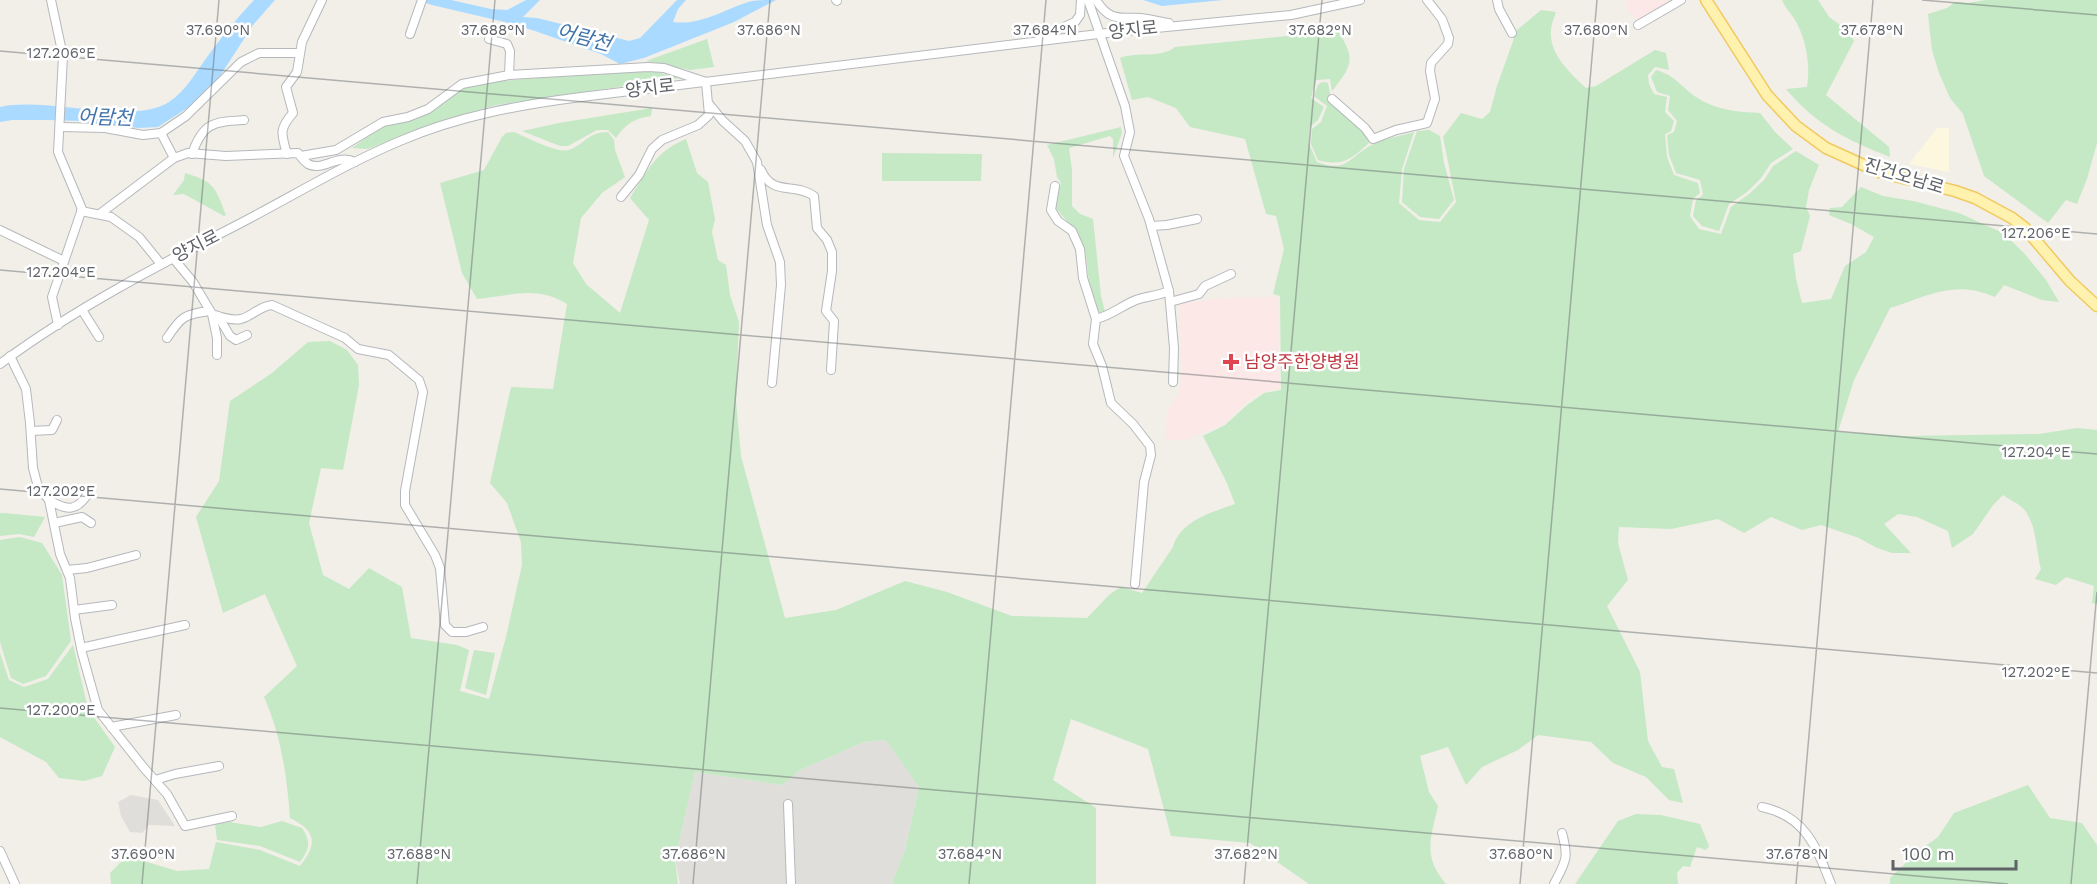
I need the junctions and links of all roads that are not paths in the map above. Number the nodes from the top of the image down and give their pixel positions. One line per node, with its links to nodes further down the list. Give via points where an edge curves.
1 (51, 0): 25 (street, via 63,56)
2 (322, 0): 19 (street)
3 (1082, 0): 18 (street, via 1075,22)
4 (1088, 0): 16 (street)
5 (1096, 0): 13 (street, via 1115,18 1141,18)
6 (1360, 0): 13 (street, 양지로, via 1291,15)
7 (1427, 0): 22 (street, via 1449,38 1431,63 1435,99 1427,123 1373,139)
8 (1497, 0): 14 (street)
9 (1681, 0): 12 (street)
10 (1706, 0): 46 (main road, 진건오남로, via 1767,95 1796,126 1826,147 1871,168 1975,198 2012,218)
11 (422, 3): 15 (street)
12 (1638, 25)
13 (1182, 26): 16 (street, 양지로)
14 (1512, 33)
15 (410, 34)
16 (1101, 34): 18 (street, 양지로); 38 (street, via 1130,132 1124,156)
17 (489, 39): 20 (street, via 507,44)
18 (1032, 42): 21 (street, 양지로)
19 (299, 53): 26 (street, via 260,53 241,62 186,116); 28 (street, via 297,72 286,87 293,113 283,128)
20 (509, 75): 21 (street, via 648,67); 29 (street, via 462,84 428,110 373,127 336,150)
21 (706, 82): 23 (street); 31 (street, 양지로, via 521,105 429,130)
22 (1332, 99)
23 (709, 104): 32 (street, via 745,141); 34 (street, via 708,115 698,125 662,140 652,150)
24 (244, 120): 27 (street, via 216,122 198,138)
25 (60, 127): 26 (street, via 105,128 142,135); 35 (street, via 58,152)
26 (161, 133): 30 (street)
27 (192, 153): 28 (street); 30 (street)
28 (287, 154): 29 (street)
29 (301, 156): 31 (street, via 305,162 319,166 343,158)
30 (174, 158): 36 (street)
31 (355, 162): 40 (street, 양지로)
32 (757, 162): 57 (street, via 765,181 774,187 806,190 814,196 817,228 832,252 826,311 834,321); 59 (street, via 767,225 780,262)
33 (1055, 186): 49 (street, via 1051,210 1077,239 1083,278)
34 (621, 197)
35 (81, 211): 36 (street); 41 (street)
36 (100, 213): 42 (street, via 139,237)
37 (1197, 219): 38 (street)
38 (1151, 226): 44 (street)
39 (0, 230): 41 (street)
40 (173, 258): 42 (street, 양지로); 48 (street)
41 (64, 261): 50 (street, via 52,297)
42 (161, 264): 47 (street, 양지로)
43 (1231, 274): 45 (street, via 1205,286 1199,294)
44 (1169, 291): 45 (street); 49 (street, via 1139,299)
45 (1170, 302): 58 (street)
46 (2097, 306)
47 (82, 310): 50 (street, 양지로); 52 (street)
48 (213, 314): 51 (street, via 236,340); 53 (street, via 191,313 180,319); 54 (street); 72 (street, via 240,319 272,305 345,338 358,349 389,355 419,380 423,392 405,505 440,568 445,625 452,632)
49 (1096, 319): 68 (street, via 1093,344 1111,403 1150,446)
50 (58, 325): 55 (street, 양지로)
51 (248, 335)
52 (99, 337)
53 (167, 338)
54 (218, 355)
55 (10, 356): 56 (street, 양지로); 61 (street, via 26,389)
56 (0, 364)
57 (831, 370)
58 (1173, 382)
59 (772, 383)
60 (57, 420): 61 (street, via 52,430)
61 (31, 431): 63 (street, via 33,468 38,487)
62 (89, 492): 63 (street, via 83,502 70,509)
63 (49, 500): 64 (street)
64 (54, 523): 65 (street, via 82,517); 67 (street)
65 (91, 523)
66 (136, 555): 67 (street)
67 (67, 570): 70 (street)
68 (1135, 584)
69 (112, 605): 70 (street)
70 (74, 610): 73 (street)
71 (185, 625): 73 (street)
72 (483, 627)
73 (81, 648): 75 (street, via 98,710)
74 (176, 715): 75 (street)
75 (111, 727): 77 (street)
76 (219, 766): 77 (street)
77 (155, 780): 80 (street, via 185,826)
78 (788, 804): 84 (street)
79 (1762, 807): 86 (street, via 1796,822 1815,846)
80 (232, 816)
81 (1562, 833): 85 (street, via 1567,859)
82 (0, 851): 83 (street)
83 (15, 884)
84 (791, 884)
85 (1554, 884)
86 (1831, 884)

